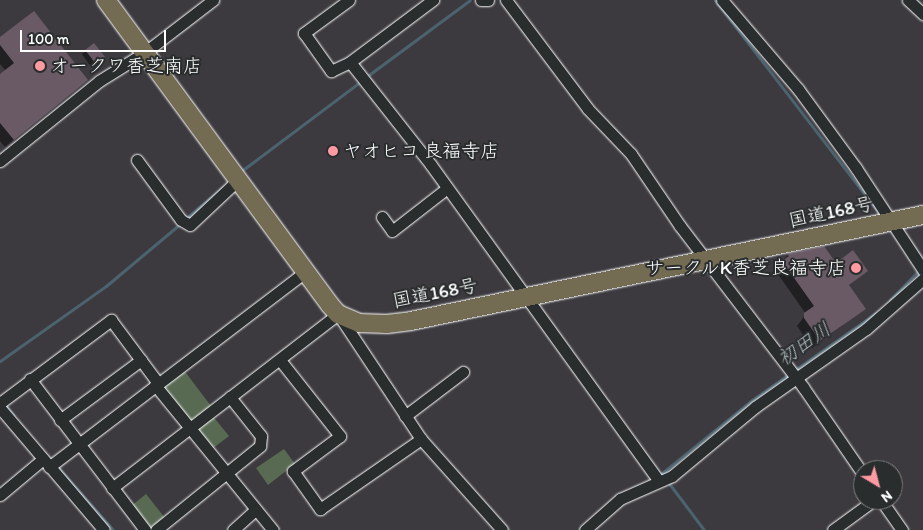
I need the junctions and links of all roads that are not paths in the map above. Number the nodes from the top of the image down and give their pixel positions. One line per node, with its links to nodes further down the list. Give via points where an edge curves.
1 (106, 0): 11 (highway)
2 (213, 0): 11 (street)
3 (349, 0): 12 (street, via 304,33 332,71)
4 (433, 0): 12 (street)
5 (481, 0): 6 (street)
6 (488, 0)
7 (506, 0): 20 (street, via 588,109 631,154)
8 (722, 0): 19 (street, via 798,89)
9 (908, 0): 10 (street)
10 (923, 14)
11 (144, 53): 14 (street, via 99,81); 15 (highway)
12 (350, 62): 16 (street)
13 (136, 160): 15 (street, via 184,222 190,225)
14 (0, 161)
15 (238, 180): 22 (highway)
16 (446, 189): 18 (street, via 392,230); 24 (street)
17 (923, 215): 19 (highway, 国道168号)
18 (382, 218)
19 (890, 221): 20 (highway, 国道168号); 21 (street)
20 (706, 260): 24 (highway, 国道168号); 29 (street)
21 (923, 270)
22 (305, 272): 25 (highway); 31 (street)
23 (923, 279): 29 (street, via 866,329)
24 (526, 297): 25 (highway, 国道168号, via 387,324 359,323); 43 (street)
25 (338, 314): 27 (street); 35 (street)
26 (141, 360): 30 (street, via 111,320); 31 (street); 36 (street)
27 (280, 360): 32 (street); 38 (street, via 340,436 293,471 320,509)
28 (463, 372): 35 (street)
29 (793, 376): 40 (street); 43 (street, via 672,476)
30 (30, 379): 33 (street); 36 (street)
31 (156, 384): 37 (street); 39 (street)
32 (230, 397): 37 (street); 42 (street, via 261,436 260,446)
33 (0, 403)
34 (0, 408): 41 (street)
35 (405, 416): 38 (street)
36 (60, 420): 39 (street)
37 (190, 427): 42 (street); 44 (street)
38 (421, 440): 54 (street)
39 (80, 445): 41 (street); 44 (street)
40 (853, 460)
41 (46, 463): 45 (street); 49 (street)
42 (227, 471): 46 (street); 51 (street)
43 (658, 480): 55 (street, via 620,499)
44 (112, 488): 50 (street)
45 (0, 495)
46 (255, 510): 52 (street); 53 (street)
47 (861, 510): 56 (street)
48 (888, 510): 57 (street)
49 (104, 530)
50 (145, 530)
51 (156, 530)
52 (233, 530)
53 (273, 530)
54 (502, 530)
55 (586, 530)
56 (834, 530)
57 (902, 530)

